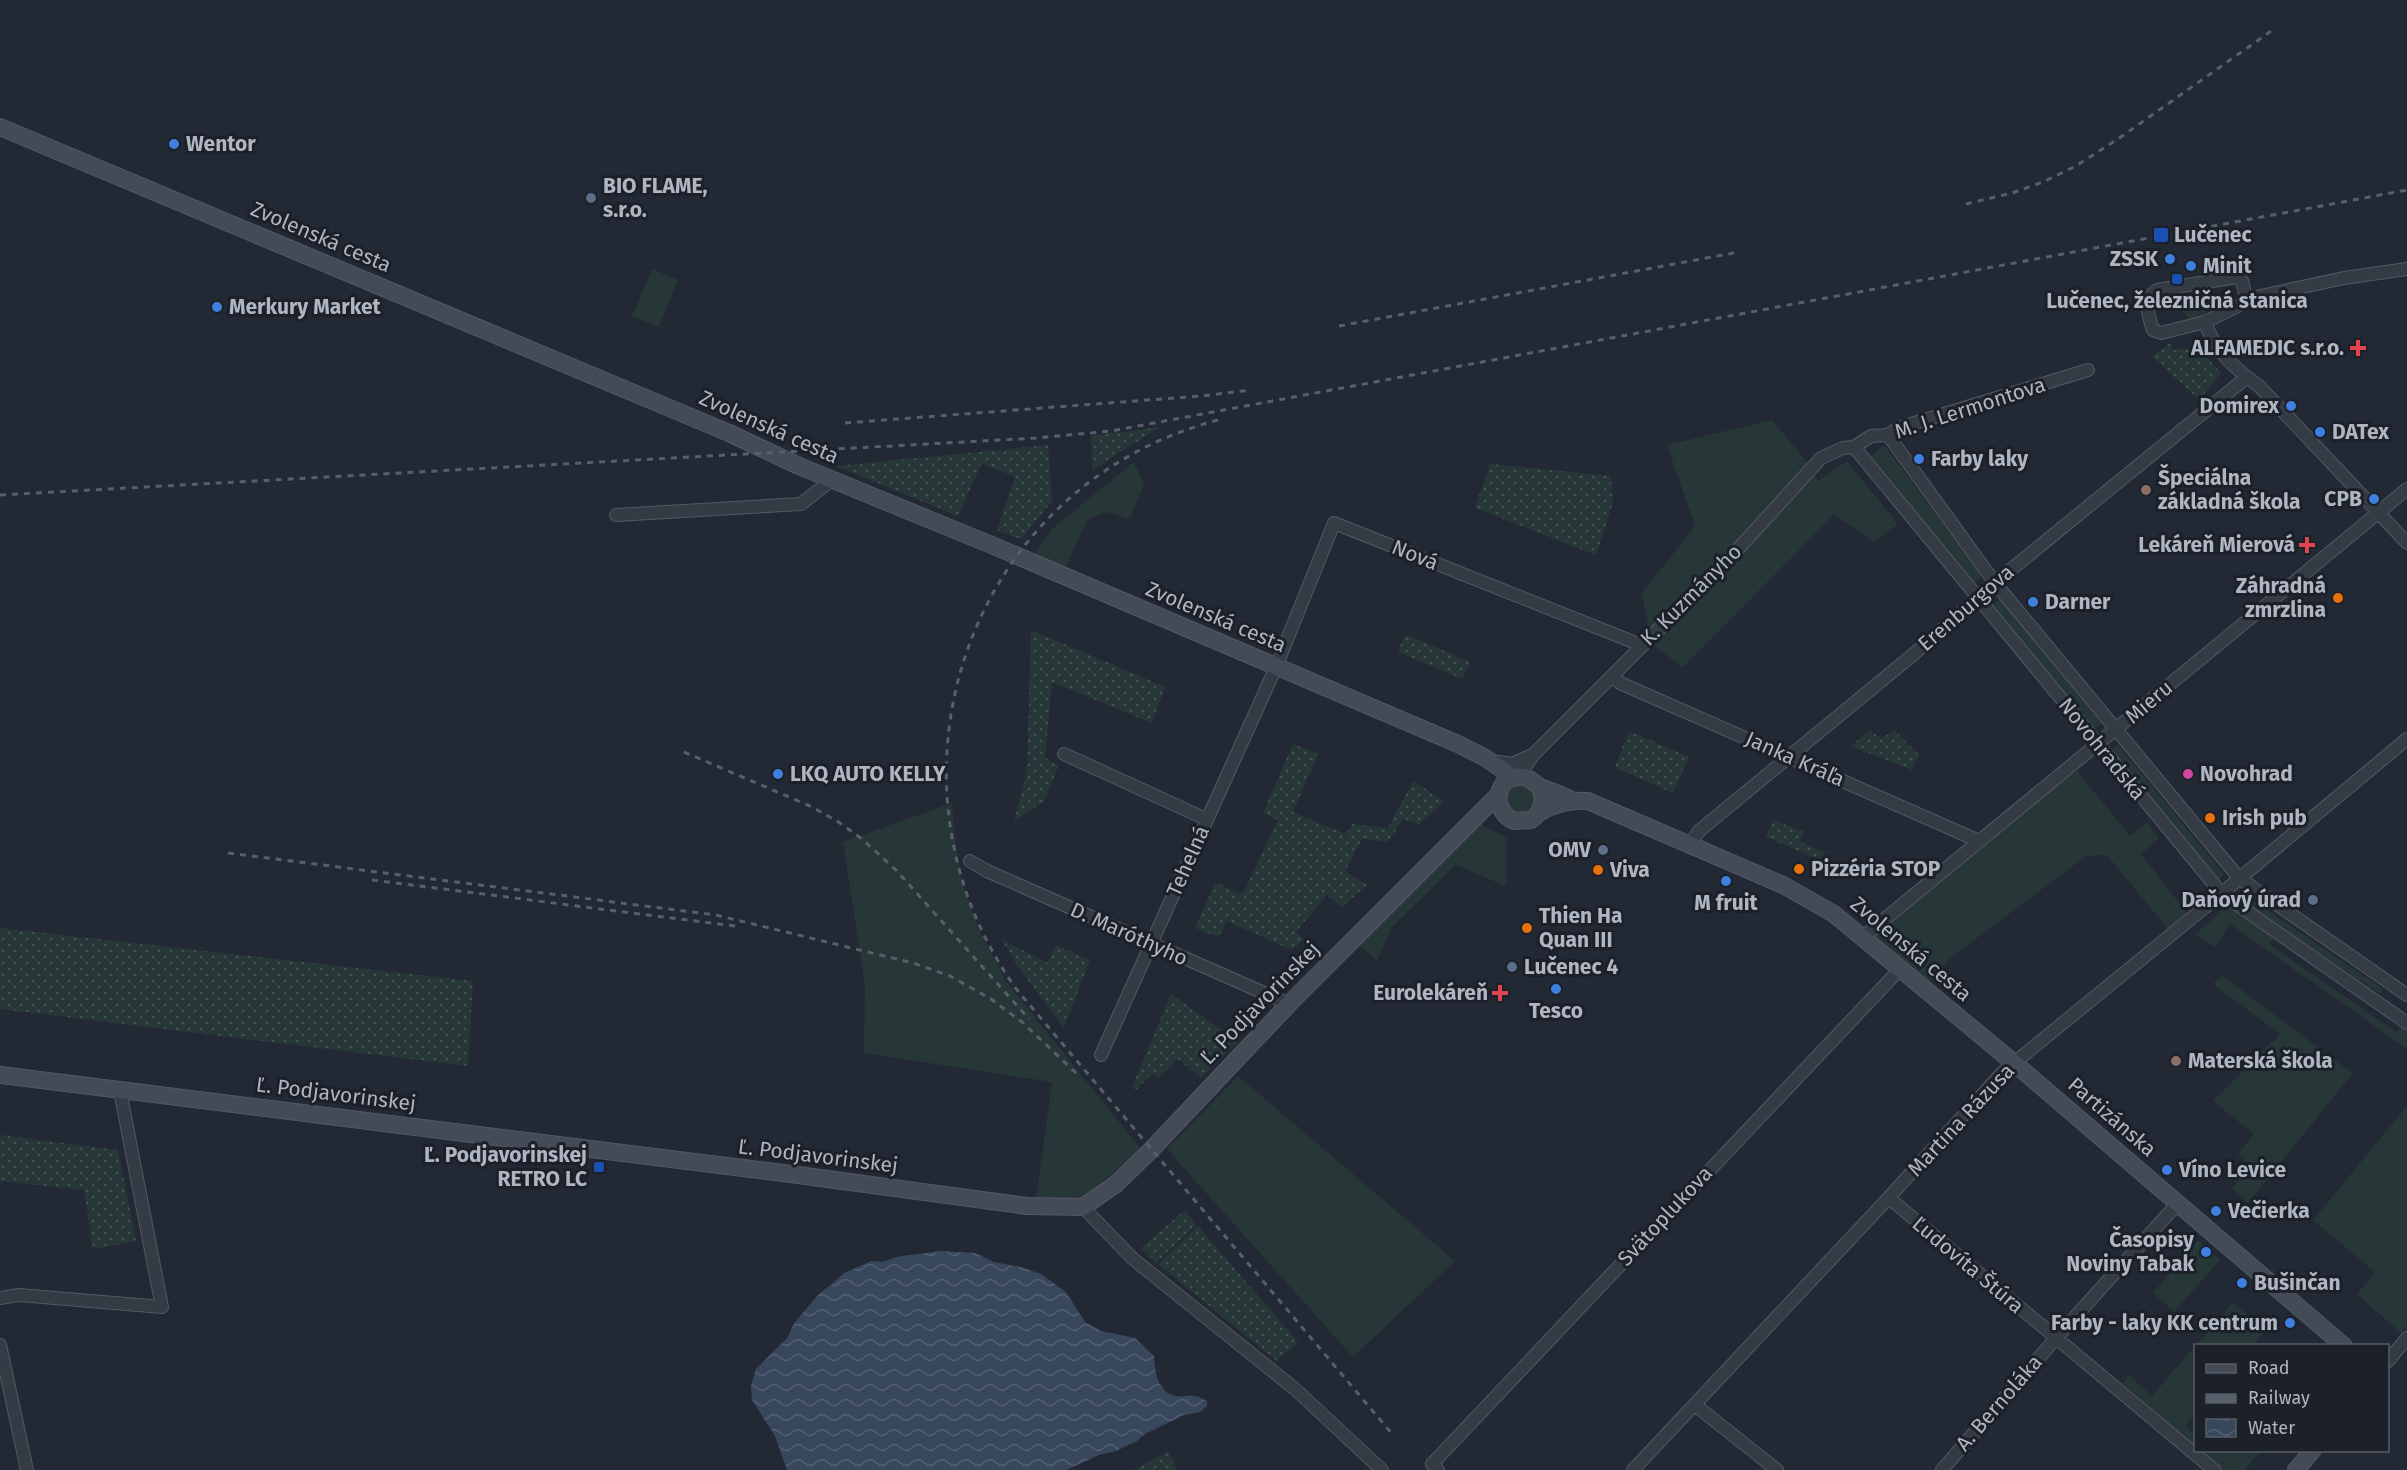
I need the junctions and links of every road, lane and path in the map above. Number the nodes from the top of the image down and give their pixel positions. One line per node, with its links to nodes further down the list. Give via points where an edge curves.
1 (0, 127): 9 (street, Zvolenská cesta)
2 (2407, 268): 3 (street)
3 (2247, 300): 4 (street); 4 (street, via 2237,277 2157,290 2148,300 2155,332)
4 (2205, 322): 6 (street, via 2215,345)
5 (2088, 370): 7 (street, M. J. Lermontova)
6 (2247, 377): 11 (street); 14 (street, Erenburgova)
7 (1888, 435): 8 (street, M. J. Lermontova, via 1871,436); 14 (street, Novohradská)
8 (1854, 447): 15 (street, Novohradská); 16 (street, K. Kuzmányho, via 1821,458 1728,560)
9 (832, 479): 12 (street, via 801,504); 17 (street, Zvolenská cesta)
10 (2407, 489): 11 (street, Mieru)
11 (2379, 512): 13 (street); 19 (street, Mieru)
12 (616, 515)
13 (2407, 543)
14 (1995, 583): 15 (street, Erenburgova); 19 (street, Novohradská)
15 (1977, 598): 21 (street, Novohradská); 24 (street, Erenburgova)
16 (1641, 645): 17 (street, Nová, via 1334,523); 18 (street, K. Kuzmányho)
17 (1276, 668): 25 (street, Zvolenská cesta); 31 (street, Tehelná)
18 (1612, 676): 23 (street, K. Kuzmányho); 24 (street, Janka Kráľa, via 1620,683)
19 (2115, 730): 21 (street, Mieru); 35 (street, Novohradská)
20 (2407, 739): 35 (street, Martina Rázusa)
21 (2098, 744): 32 (street, Mieru); 36 (street, Novohradská)
22 (1064, 754): 31 (street)
23 (1534, 754): 25 (street, K. Kuzmányho, via 1512,764); 26 (street)
24 (1789, 757): 32 (street, Janka Kráľa); 33 (street, Erenburgova, via 1699,831)
25 (1489, 760): 26 (street, Zvolenská cesta)
26 (1517, 784): 27 (street, Zvolenská cesta, via 1559,793); 28 (street, via 1543,800); 29 (street, via 1499,805); 30 (street, Ľ. Podjavorinskej)
27 (1573, 801): 28 (street, Zvolenská cesta); 33 (street, Zvolenská cesta, via 1588,801)
28 (1539, 813): 29 (street, Zvolenská cesta, via 1520,822)
29 (1504, 815): 30 (street)
30 (1474, 818): 41 (street, Ľ. Podjavorinskej)
31 (1206, 819): 38 (street, Tehelná)
32 (1979, 841): 37 (street, Mieru)
33 (1690, 844): 37 (street, Zvolenská cesta, via 1812,899)
34 (970, 861): 38 (street, D. Maróthyho)
35 (2239, 878): 36 (street, Martina Rázusa); 40 (street, Novohradská)
36 (2222, 894): 42 (street, Novohradská); 45 (street, Martina Rázusa)
37 (1863, 937): 39 (street, Zvolenská cesta)
38 (1152, 944): 41 (street, D. Maróthyho); 44 (street, Tehelná)
39 (1900, 969): 45 (street, Zvolenská cesta); 59 (street, Svätoplukova)
40 (2403, 992): 42 (street, Novohradská)
41 (1289, 1004): 50 (street, Ľ. Podjavorinskej, via 1144,1157 1116,1184)
42 (2388, 1009): 43 (street, Novohradská)
43 (2407, 1023)
44 (1101, 1055)
45 (2014, 1063): 48 (street, Martina Rázusa); 49 (street, Partizánska)
46 (0, 1075): 47 (street, Ľ. Podjavorinskej)
47 (120, 1091): 50 (street, Ľ. Podjavorinskej, via 1028,1206); 51 (street, via 162,1307 19,1295)
48 (1889, 1198): 52 (street, Ľudovíta Štúra); 57 (street, Martina Rázusa)
49 (2178, 1203): 52 (street, A. Bernoláka); 54 (street, Partizánska)
50 (1083, 1207): 61 (street, via 1132,1258 1295,1389)
51 (0, 1298)
52 (2056, 1338): 64 (street, A. Bernoláka); 65 (street, Ľudovíta Štúra)
53 (2407, 1338): 56 (street)
54 (2342, 1344)
55 (0, 1345): 60 (street)
56 (2389, 1360)
57 (1695, 1405): 62 (street, Martina Rázusa); 63 (street)
58 (2311, 1452): 66 (street)
59 (1435, 1467)
60 (27, 1470)
61 (1382, 1470)
62 (1633, 1470)
63 (1777, 1470)
64 (1941, 1470)
65 (2214, 1470)
66 (2296, 1470)

